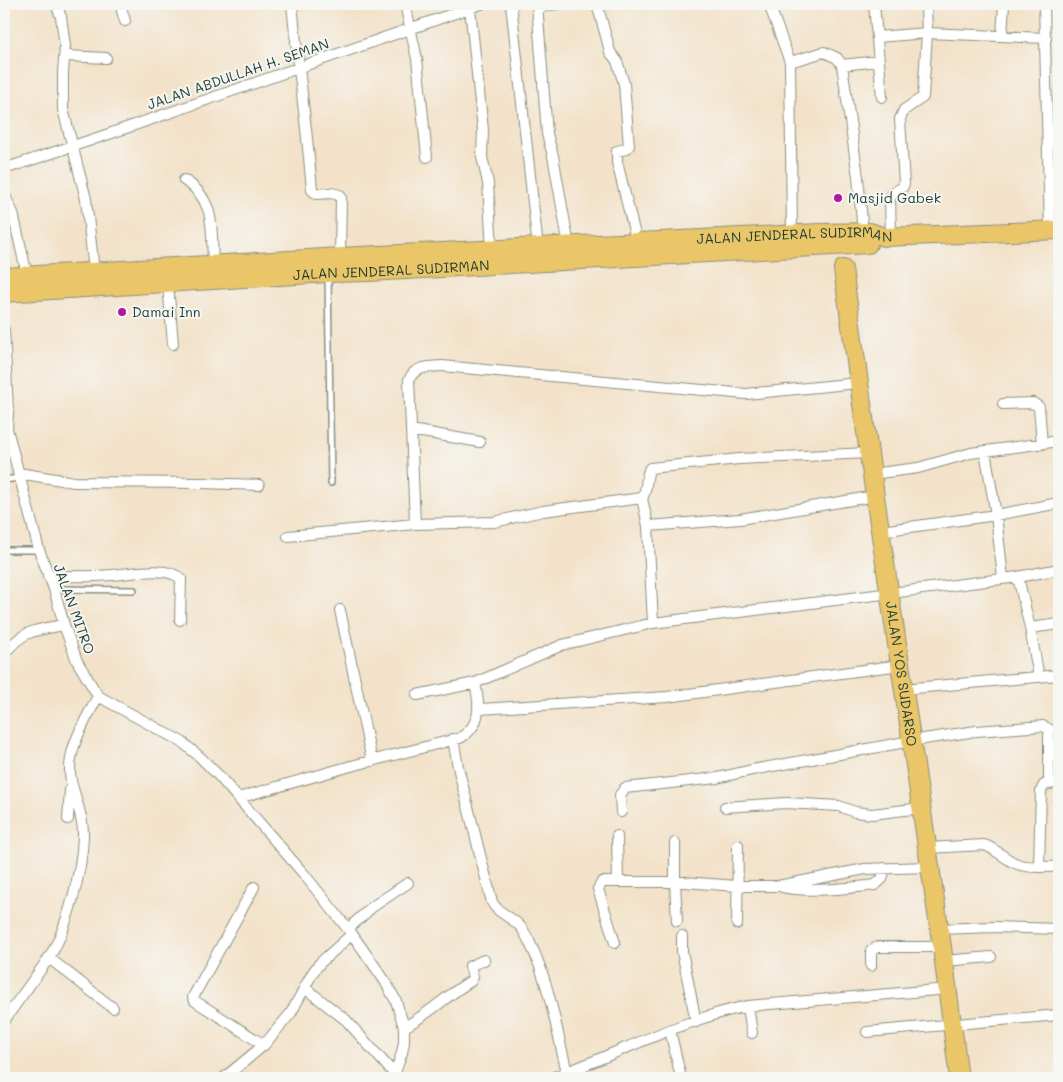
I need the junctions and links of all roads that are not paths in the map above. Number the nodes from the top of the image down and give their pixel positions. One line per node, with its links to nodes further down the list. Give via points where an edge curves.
1 (56, 4): 22 (street)
2 (120, 4): 16 (street)
3 (292, 4): 27 (street)
4 (405, 4): 17 (street)
5 (481, 4): 15 (street, JALAN ABDULLAH H. SEMAN)
6 (511, 4): 40 (street)
7 (556, 4): 14 (street)
8 (597, 4): 38 (street, via 610,52 624,84 629,146 617,151 617,162)
9 (769, 4): 25 (street)
10 (874, 4): 20 (street)
11 (926, 4): 18 (street)
12 (1004, 4): 19 (street)
13 (1044, 4): 21 (street)
14 (537, 6): 39 (street, via 547,134)
15 (470, 8): 17 (street, JALAN ABDULLAH H. SEMAN); 41 (street)
16 (125, 21)
17 (411, 28): 27 (street, JALAN ABDULLAH H. SEMAN); 30 (street)
18 (927, 33): 19 (street); 20 (street); 37 (street, via 923,97 904,110 900,119 904,184 890,198)
19 (1002, 36): 21 (street)
20 (877, 37): 24 (street)
21 (1046, 38): 34 (street)
22 (66, 56): 23 (street); 29 (street, via 63,109)
23 (106, 58)
24 (879, 61): 26 (street); 28 (street)
25 (790, 62): 26 (street, via 824,52 837,58); 36 (street)
26 (842, 65): 35 (street)
27 (298, 68): 29 (street, JALAN ABDULLAH H. SEMAN); 42 (street, via 312,190 317,194 337,193 341,198)
28 (882, 97)
29 (72, 146): 31 (street, JALAN ABDULLAH H. SEMAN); 46 (street, via 86,199)
30 (428, 156)
31 (4, 169)
32 (184, 180): 44 (street, via 194,186 208,209)
33 (4, 194): 48 (street, via 13,213)
34 (1055, 230): 37 (highway)
35 (863, 232): 36 (highway, JALAN JENDERAL SUDIRMAN); 37 (highway, JALAN JENDERAL SUDIRMAN)
36 (792, 234): 38 (highway, JALAN JENDERAL SUDIRMAN)
37 (888, 237): 43 (highway, JALAN JENDERAL SUDIRMAN, via 871,244)
38 (637, 243): 39 (highway, JALAN JENDERAL SUDIRMAN)
39 (569, 246): 40 (highway, JALAN JENDERAL SUDIRMAN)
40 (538, 248): 41 (highway, JALAN JENDERAL SUDIRMAN)
41 (492, 250): 43 (highway, JALAN JENDERAL SUDIRMAN)
42 (340, 257): 43 (highway, JALAN JENDERAL SUDIRMAN); 44 (highway, JALAN JENDERAL SUDIRMAN)
43 (404, 262): 47 (highway, JALAN JENDERAL SUDIRMAN)
44 (212, 265): 46 (highway, JALAN JENDERAL SUDIRMAN)
45 (843, 269): 54 (highway, JALAN YOS SUDARSO)
46 (94, 271): 48 (highway, JALAN JENDERAL SUDIRMAN)
47 (328, 273): 50 (highway, JALAN JENDERAL SUDIRMAN); 66 (lane)
48 (27, 275): 49 (highway, JALAN JENDERAL SUDIRMAN)
49 (4, 277)
50 (168, 284): 51 (highway, JALAN JENDERAL SUDIRMAN); 53 (street)
51 (4, 292)
52 (4, 330): 56 (street, JALAN MITRO, via 8,411)
53 (173, 344)
54 (858, 383): 57 (street, via 746,394 442,366 412,373 409,380); 62 (highway, JALAN YOS SUDARSO)
55 (1003, 404): 60 (street, via 1032,403 1039,407)
56 (5, 429): 64 (street, JALAN MITRO)
57 (410, 430): 59 (street); 72 (street)
58 (1059, 441): 60 (street)
59 (480, 442)
60 (1042, 444): 61 (street)
61 (985, 451): 63 (street, via 958,455 918,468); 71 (street)
62 (869, 453): 63 (highway, JALAN YOS SUDARSO); 69 (street, via 652,467)
63 (872, 474): 68 (highway, JALAN YOS SUDARSO)
64 (18, 476): 65 (lane); 67 (street, via 74,482); 77 (street, JALAN MITRO)
65 (4, 480)
66 (331, 483)
67 (259, 485)
68 (874, 496): 73 (street, via 740,520); 74 (highway, JALAN YOS SUDARSO)
69 (642, 498): 72 (street, via 544,511 494,522); 73 (street)
70 (1059, 503): 71 (street)
71 (996, 515): 74 (street); 81 (street)
72 (415, 524): 75 (street)
73 (648, 526): 87 (street)
74 (880, 531): 84 (highway, JALAN YOS SUDARSO)
75 (288, 536)
76 (4, 550): 77 (lane)
77 (39, 550): 79 (street, JALAN MITRO)
78 (1059, 568): 80 (street)
79 (48, 576): 82 (street, JALAN MITRO); 86 (street, via 112,576 148,571 175,575 181,579)
80 (1018, 577): 81 (street); 90 (street)
81 (1003, 578): 84 (street)
82 (54, 589): 83 (lane); 89 (street, JALAN MITRO)
83 (134, 590)
84 (890, 592): 87 (street); 92 (highway, JALAN YOS SUDARSO)
85 (340, 610): 102 (street)
86 (180, 620)
87 (654, 624): 95 (street, via 562,645)
88 (1059, 624): 90 (street)
89 (64, 626): 91 (street, via 28,632); 98 (street, JALAN MITRO, via 77,661)
90 (1030, 628): 94 (street)
91 (4, 654)
92 (900, 665): 96 (highway, JALAN YOS SUDARSO); 99 (street, via 667,697)
93 (1059, 676): 94 (street)
94 (1039, 677): 96 (street)
95 (476, 683): 97 (street); 99 (street)
96 (903, 689): 101 (highway, JALAN YOS SUDARSO)
97 (418, 695)
98 (98, 696): 103 (street, via 76,739 70,762); 105 (street, via 182,742)
99 (480, 709): 100 (street, via 473,726 464,736)
100 (453, 739): 102 (street); 148 (street, via 492,902 519,924 533,951 542,973)
101 (911, 741): 104 (street, via 976,730 1047,726); 107 (highway, JALAN YOS SUDARSO); 108 (street, via 717,778 625,788 620,795)
102 (372, 761): 105 (street)
103 (70, 779): 109 (street); 131 (street, via 83,836 72,904)
104 (1054, 782): 114 (street, via 1044,785 1040,798)
105 (238, 798): 127 (street)
106 (725, 807): 107 (street, via 786,803 839,806 872,814)
107 (921, 808): 113 (highway, JALAN YOS SUDARSO)
108 (621, 812)
109 (68, 819)
110 (618, 836): 118 (street)
111 (675, 843): 119 (street)
112 (738, 845): 121 (street)
113 (927, 848): 114 (street, via 984,845 1016,864); 115 (highway, JALAN YOS SUDARSO)
114 (1039, 866): 116 (street)
115 (930, 867): 117 (street); 130 (highway, JALAN YOS SUDARSO)
116 (1059, 867)
117 (885, 868): 122 (street); 122 (street, via 882,879 875,885 795,890)
118 (618, 882): 119 (street); 129 (street, via 602,882 598,889)
119 (675, 882): 121 (street); 124 (street)
120 (408, 883): 127 (street, via 372,907)
121 (737, 886): 122 (street); 125 (street)
122 (778, 886)
123 (254, 888): 147 (street, via 193,997)
124 (677, 921)
125 (737, 924)
126 (1059, 929): 130 (street, via 994,927)
127 (350, 931): 135 (street, via 320,963); 143 (street, via 386,981)
128 (682, 936): 141 (street)
129 (615, 943)
130 (942, 946): 132 (street); 134 (street, via 877,947 871,951); 136 (highway, JALAN YOS SUDARSO)
131 (50, 955): 138 (street); 140 (street)
132 (991, 957)
133 (484, 960): 143 (street, via 470,966 471,981)
134 (871, 966)
135 (305, 988): 147 (street, via 291,1013); 149 (street, via 346,1020)
136 (948, 989): 137 (street); 142 (highway, JALAN YOS SUDARSO)
137 (748, 1006): 141 (street); 146 (street)
138 (113, 1008)
139 (1059, 1016): 142 (street)
140 (4, 1021)
141 (696, 1022): 144 (street)
142 (952, 1024): 145 (street); 153 (highway, JALAN YOS SUDARSO)
143 (404, 1027): 149 (street)
144 (670, 1030): 148 (street); 152 (street)
145 (867, 1032)
146 (752, 1034)
147 (264, 1045): 150 (street)
148 (567, 1072): 151 (street)
149 (396, 1077)
150 (224, 1078)
151 (551, 1078)
152 (681, 1078)
153 (959, 1078)

